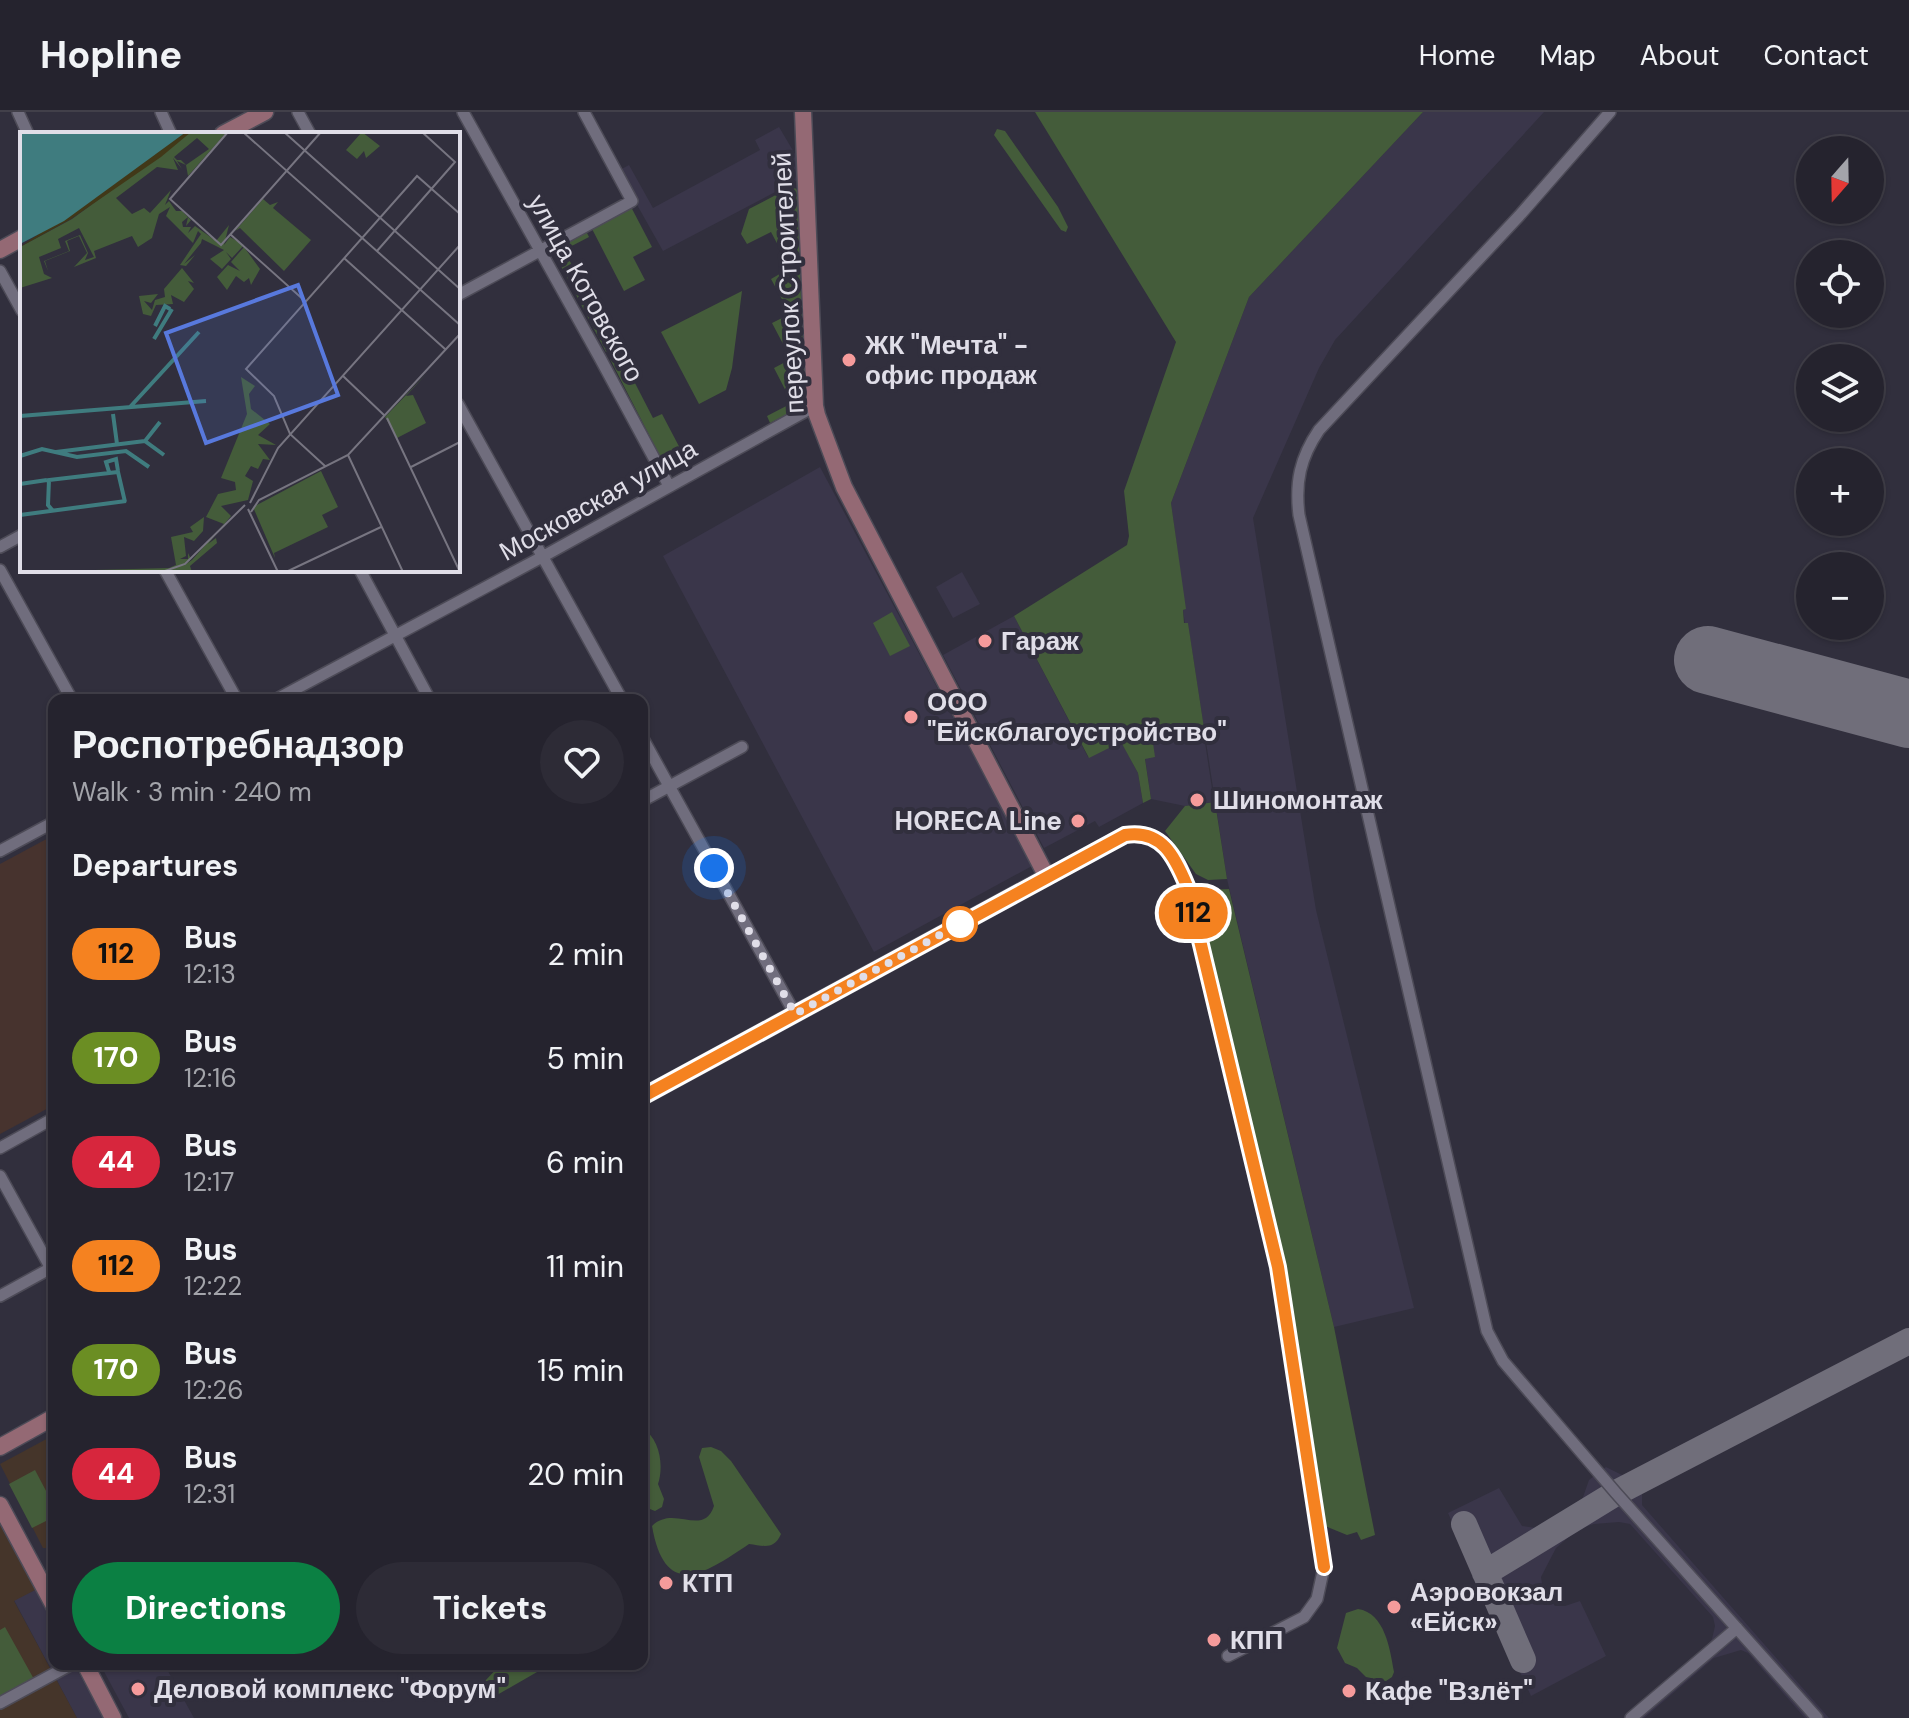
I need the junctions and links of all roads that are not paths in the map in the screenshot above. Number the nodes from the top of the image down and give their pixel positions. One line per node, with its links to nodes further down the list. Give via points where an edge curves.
1 (18, 112): 9 (street)
2 (161, 112): 10 (street)
3 (265, 112): 11 (street)
4 (298, 112): 12 (street)
5 (463, 112): 14 (street, улица Котовского)
6 (584, 112): 14 (street, via 632,201)
7 (803, 112): 19 (street, переулок Строителей)
8 (1610, 112): 53 (street, via 1319,430 1303,459 1298,501 1487,1331 1503,1361)
9 (27, 132)
10 (170, 132)
11 (227, 132)
12 (309, 132)
13 (20, 239): 15 (street)
14 (540, 249): 17 (street); 21 (street, улица Котовского)
15 (0, 250)
16 (0, 271): 18 (street)
17 (460, 294)
18 (20, 307)
19 (815, 406): 21 (street, Московская улица); 40 (street, переулок Строителей, via 844,487)
20 (460, 408): 24 (street)
21 (669, 486): 24 (street, Московская улица)
22 (20, 536): 23 (street)
23 (0, 547)
24 (542, 557): 28 (street, Московская улица); 33 (street)
25 (0, 570): 29 (street)
26 (166, 572): 30 (street)
27 (361, 572): 28 (street)
28 (395, 635): 31 (street, Московская улица); 32 (street)
29 (69, 694)
30 (234, 694)
31 (286, 694)
32 (427, 694)
33 (619, 694)
34 (742, 747): 36 (street)
35 (648, 748): 36 (street)
36 (669, 786): 37 (street); 41 (street)
37 (648, 798)
38 (48, 825): 39 (street)
39 (0, 851)
40 (1047, 877): 41 (street); 54 (street, via 1125,835 1150,836 1173,854 1183,876 1278,1267 1324,1567 1317,1599 1304,1617)
41 (795, 1014): 42 (street)
42 (648, 1090)
43 (48, 1121): 44 (street)
44 (0, 1148)
45 (0, 1176): 46 (street)
46 (48, 1262)
47 (48, 1273): 48 (street)
48 (0, 1296)
49 (48, 1420): 50 (street)
50 (0, 1447)
51 (0, 1505): 52 (street)
52 (48, 1595)
53 (1737, 1628): 59 (street); 60 (street)
54 (1228, 1656)
55 (61, 1670): 57 (street)
56 (88, 1670): 58 (street)
57 (0, 1703)
58 (113, 1718)
59 (1631, 1718)
60 (1817, 1718)

